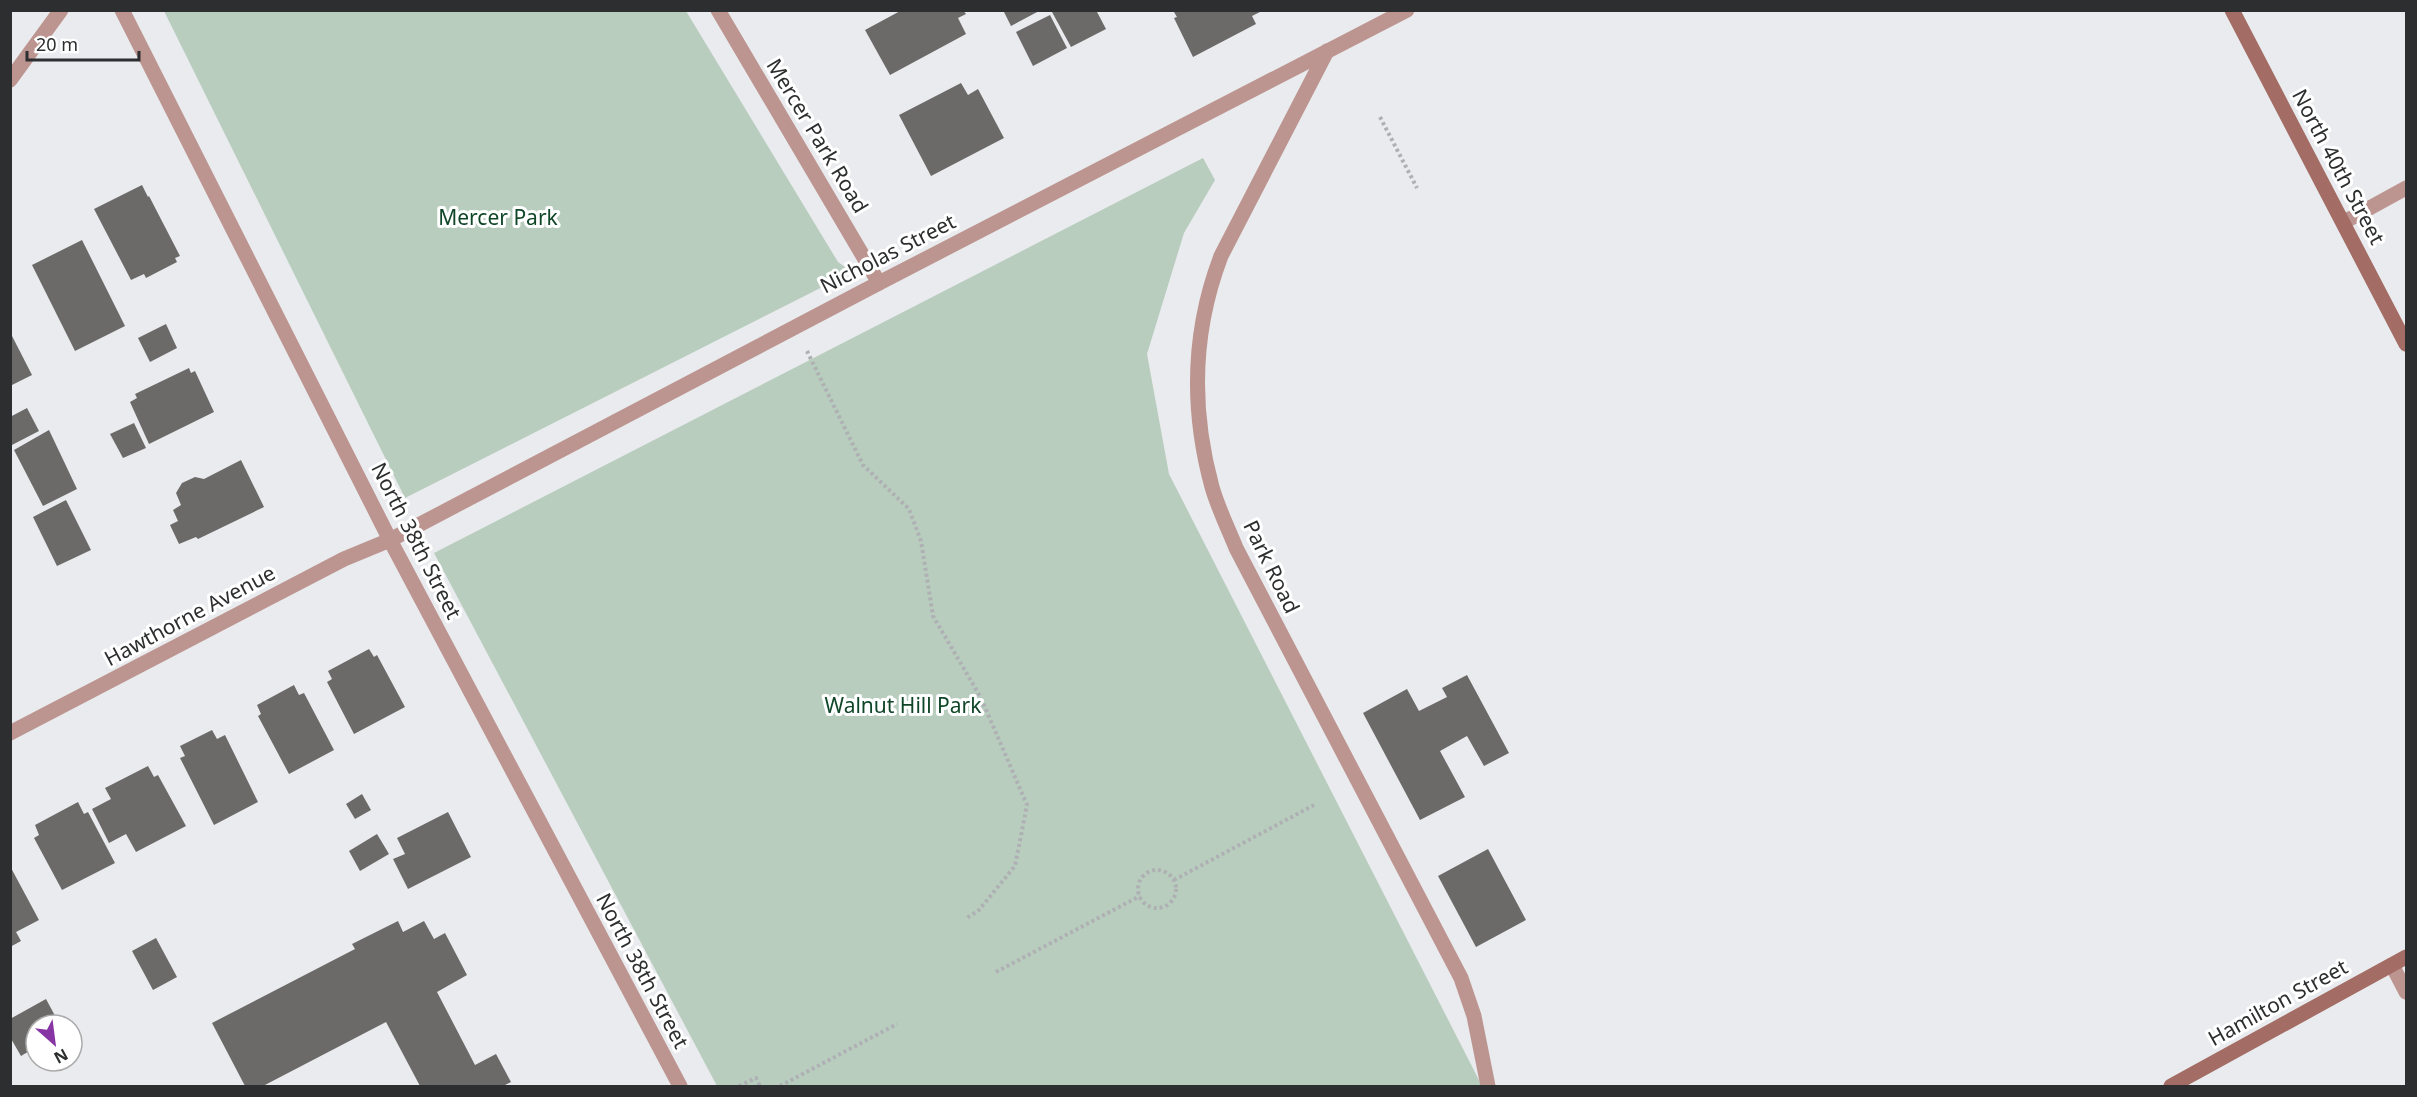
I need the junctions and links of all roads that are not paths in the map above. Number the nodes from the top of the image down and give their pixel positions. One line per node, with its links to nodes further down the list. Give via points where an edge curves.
1 (61, 10): 7 (street)
2 (122, 10): 12 (street, North 38th Street)
3 (718, 10): 10 (street, Mercer Park Road)
4 (2232, 10): 9 (main road, North 40th Street)
5 (1399, 12): 6 (street, Nicholas Street)
6 (1327, 51): 10 (street, Nicholas Street); 18 (street, Park Road, via 1221,256 1211,284 1198,354 1200,434 1213,489 1236,548 1461,978 1474,1016)
7 (10, 80)
8 (2406, 188): 9 (street)
9 (2344, 222): 11 (main road, North 40th Street)
10 (879, 282): 12 (street, Nicholas Street)
11 (2406, 344)
12 (390, 540): 13 (street, Hawthorne Avenue, via 344,559); 17 (street, North 38th Street)
13 (10, 733)
14 (2406, 957): 15 (main road, Hamilton Street)
15 (2392, 965): 16 (street); 19 (main road, Hamilton Street)
16 (2406, 992)
17 (680, 1086)
18 (1488, 1086)
19 (2171, 1086)

